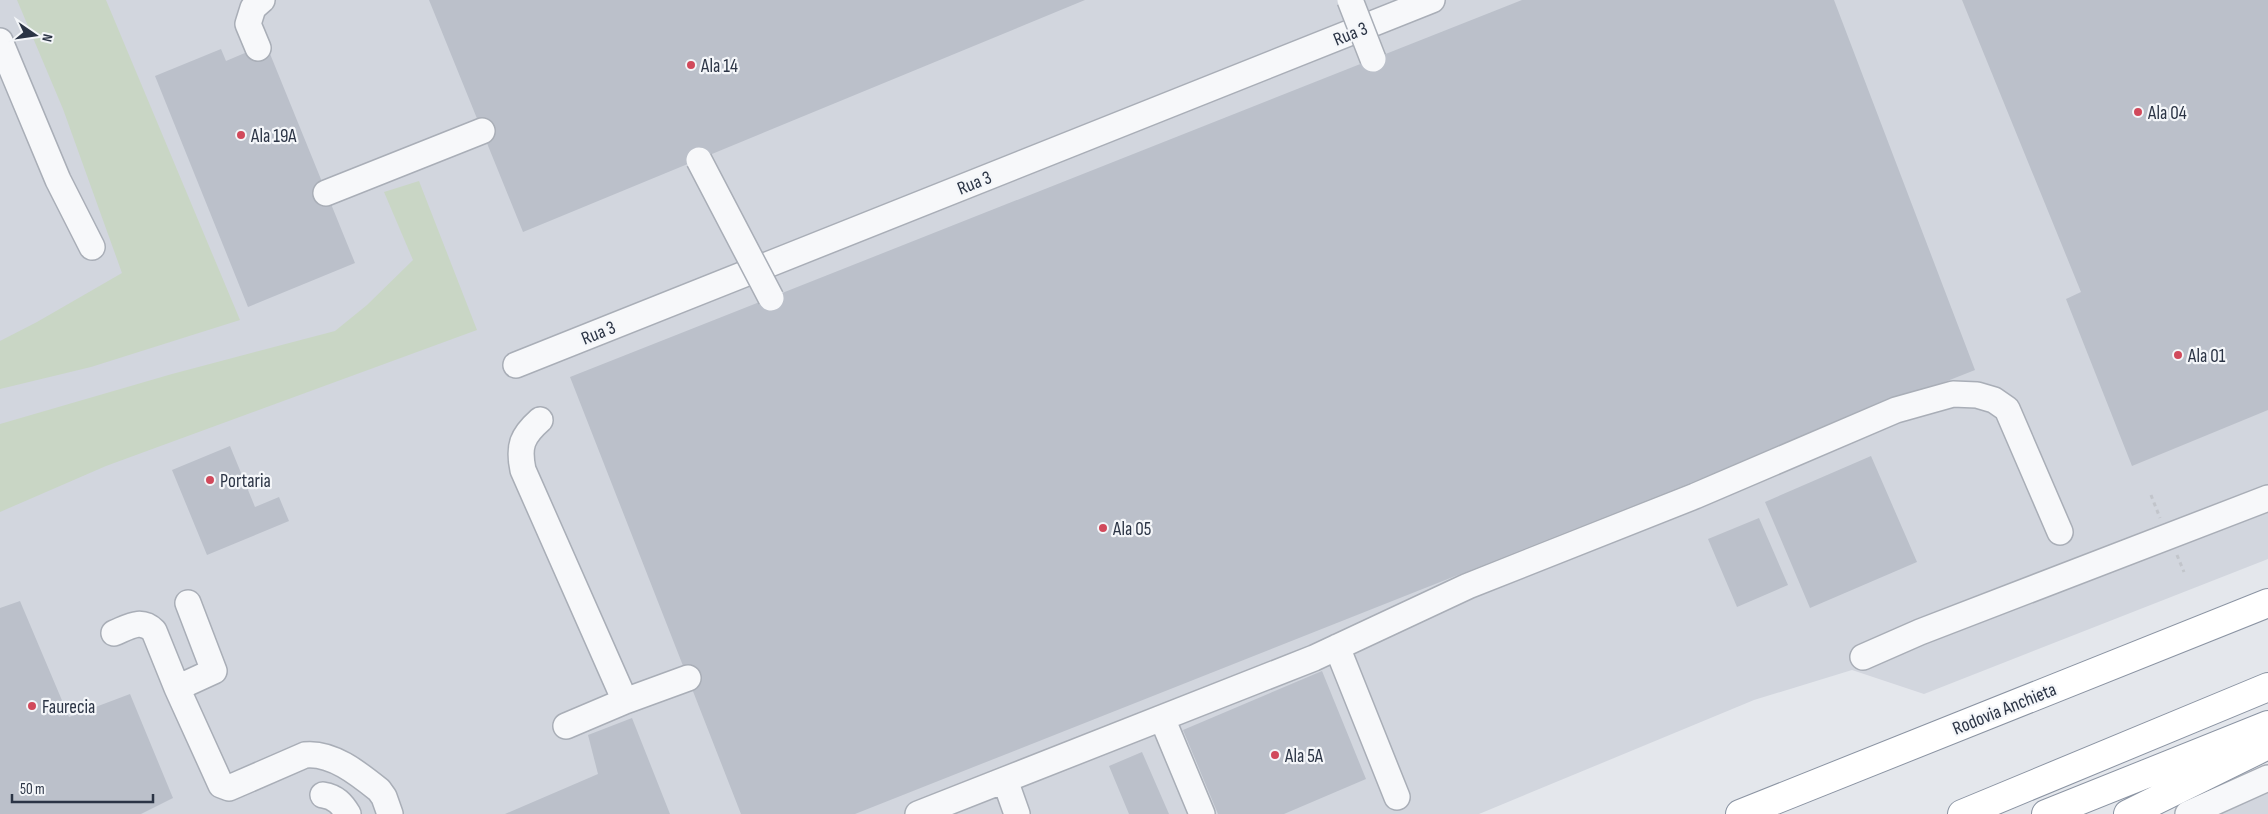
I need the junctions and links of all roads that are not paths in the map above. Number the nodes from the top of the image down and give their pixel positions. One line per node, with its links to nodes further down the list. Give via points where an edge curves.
1 (262, 0): 5 (lane, via 253,8 248,24)
2 (1350, 0): 6 (lane, bridge)
3 (1432, 0): 12 (lane, Rua 3)
4 (0, 41): 10 (lane, via 58,180)
5 (258, 48)
6 (1373, 59)
7 (482, 131): 9 (lane)
8 (699, 160): 11 (lane, bridge)
9 (326, 193)
10 (92, 247)
11 (771, 298)
12 (516, 365)
13 (540, 420): 24 (lane, via 527,431 521,446 523,470)
14 (2268, 498): 20 (lane)
15 (2060, 532): 19 (lane, via 2008,409 1977,395 1953,394 1896,410 1695,496 1468,586)
16 (188, 603): 23 (lane, via 214,671)
17 (2268, 603): 38 (highway, Rodovia Anchieta)
18 (114, 633): 23 (lane, via 136,624 149,626)
19 (1337, 647): 25 (lane); 32 (lane)
20 (1863, 657)
21 (688, 678): 24 (lane)
22 (2268, 687): 39 (highway)
23 (177, 688): 34 (lane, via 221,785 229,788 305,755 316,754 327,756 379,790)
24 (625, 701): 27 (lane)
25 (1162, 718): 30 (lane); 37 (lane)
26 (2268, 725): 40 (highway)
27 (566, 726)
28 (2268, 745): 41 (highway)
29 (2268, 778): 42 (lane)
30 (1005, 780): 35 (lane); 36 (lane)
31 (323, 795): 33 (lane, via 331,796)
32 (1396, 797)
33 (348, 814)
34 (390, 814)
35 (918, 814)
36 (1017, 814)
37 (1202, 814)
38 (1740, 814)
39 (1962, 814)
40 (2046, 814)
41 (2128, 814)
42 (2188, 814)

